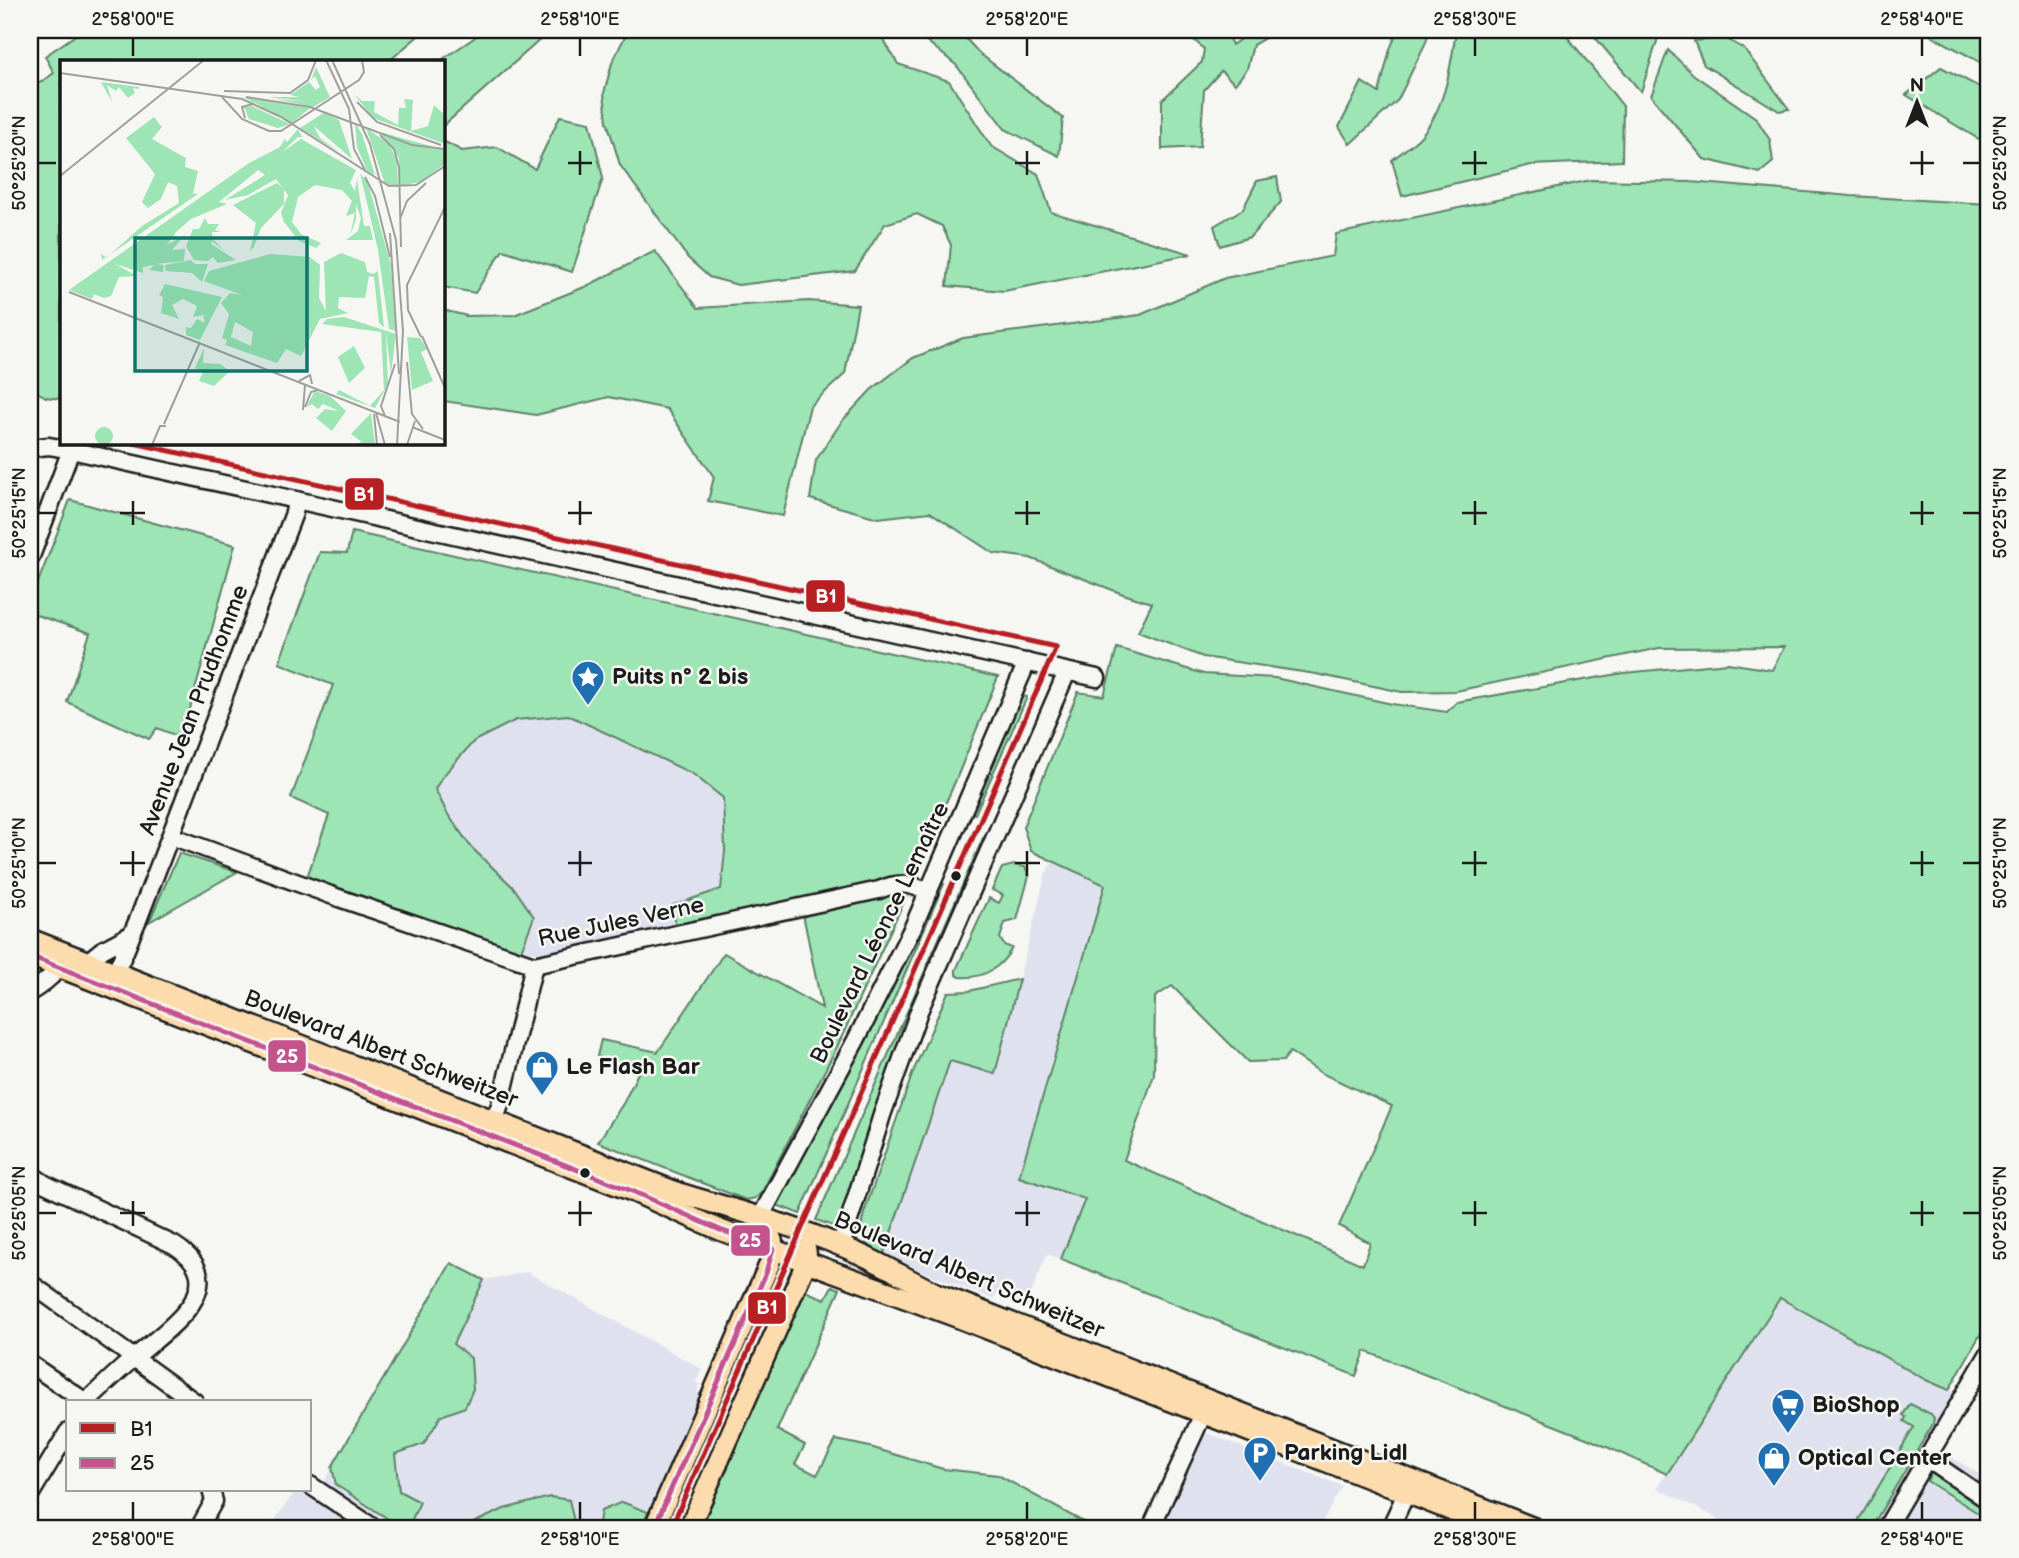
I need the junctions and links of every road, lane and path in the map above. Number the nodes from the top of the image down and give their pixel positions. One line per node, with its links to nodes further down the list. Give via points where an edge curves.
1 (30, 447): 2 (street)
2 (71, 450): 3 (street); 4 (street)
3 (296, 500): 5 (street); 8 (street, Avenue Jean Prudhomme)
4 (30, 559)
5 (1027, 663): 6 (street); 9 (street, Boulevard Léonce Lemaître)
6 (1067, 672): 7 (street); 22 (street, via 919,1011 878,1127)
7 (1097, 678)
8 (171, 836): 10 (street, Avenue Jean Prudhomme); 16 (street, Rue Jules Verne)
9 (929, 892): 16 (street, Rue Jules Verne, via 893,884); 21 (street, Boulevard Léonce Lemaître)
10 (130, 935): 14 (street); 17 (street, Avenue Jean Prudhomme)
11 (30, 939): 14 (main road, Boulevard Albert Schweitzer)
12 (30, 948): 15 (street)
13 (30, 956): 15 (main road, Boulevard Albert Schweitzer)
14 (90, 962): 15 (street, via 82,968); 17 (main road, Boulevard Albert Schweitzer)
15 (59, 964): 17 (street, via 104,979); 18 (street); 19 (main road, Boulevard Albert Schweitzer)
16 (534, 965): 19 (street)
17 (116, 972): 19 (main road, Boulevard Albert Schweitzer)
18 (30, 992)
19 (491, 1128): 21 (main road, Boulevard Albert Schweitzer, via 679,1193); 21 (main road, Boulevard Albert Schweitzer, via 651,1200)
20 (30, 1174): 25 (street, via 174,1245 188,1254 195,1266 200,1285 189,1309)
21 (767, 1232): 22 (main road, Boulevard Albert Schweitzer); 22 (main road, Boulevard Albert Schweitzer); 40 (main road, via 765,1273)
22 (817, 1249): 30 (main road, Boulevard Albert Schweitzer, via 936,1293); 30 (main road, Boulevard Albert Schweitzer, via 954,1316); 41 (main road)
23 (30, 1283): 25 (street)
24 (1989, 1353): 32 (street)
25 (134, 1358): 28 (street); 29 (street)
26 (30, 1364): 27 (street)
27 (83, 1400)
28 (88, 1400)
29 (192, 1400)
30 (1206, 1408): 34 (main road, Boulevard Albert Schweitzer); 42 (street)
31 (66, 1435): 36 (street)
32 (1926, 1458): 37 (street); 46 (street)
33 (312, 1486): 39 (street)
34 (1409, 1487): 43 (street); 44 (main road, Boulevard Albert Schweitzer); 45 (main road, Boulevard Albert Schweitzer)
35 (212, 1492): 38 (street, via 214,1501)
36 (30, 1495)
37 (1989, 1501)
38 (199, 1528)
39 (374, 1528)
40 (654, 1528)
41 (689, 1528)
42 (1151, 1528)
43 (1390, 1528)
44 (1496, 1528)
45 (1534, 1528)
46 (1886, 1528)

